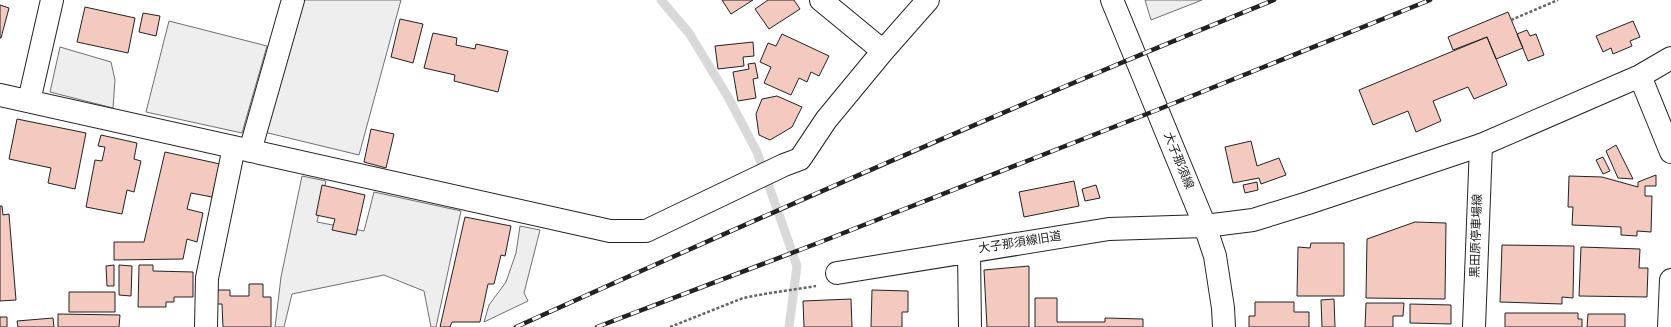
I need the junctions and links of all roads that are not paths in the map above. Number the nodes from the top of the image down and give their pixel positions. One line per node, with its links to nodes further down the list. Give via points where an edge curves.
1 (52, 0): 10 (street)
2 (293, 0): 12 (street)
3 (821, 0): 6 (street)
4 (928, 0): 6 (street)
5 (1112, 0): 14 (street, 大子那須線)
6 (883, 51): 12 (street, via 792,162 646,231 610,231)
7 (1671, 58): 8 (street, 大子那須線旧道)
8 (1640, 76): 11 (street, 大子那須線旧道); 13 (street)
9 (0, 95): 10 (street)
10 (29, 101): 12 (street)
11 (1481, 145): 14 (street, 大子那須線旧道, via 1253,220); 21 (street, 黒田原停車場線)
12 (242, 149): 18 (street, via 207,278)
13 (1671, 152)
14 (1205, 226): 15 (street, 大子那須線旧道, via 1109,229); 20 (street, 大子那須線, via 1215,256)
15 (968, 252): 16 (street, 大子那須線旧道); 19 (street)
16 (837, 273)
17 (1671, 280): 22 (street)
18 (206, 327)
19 (970, 327)
20 (1224, 327)
21 (1474, 327)
22 (1670, 327)

